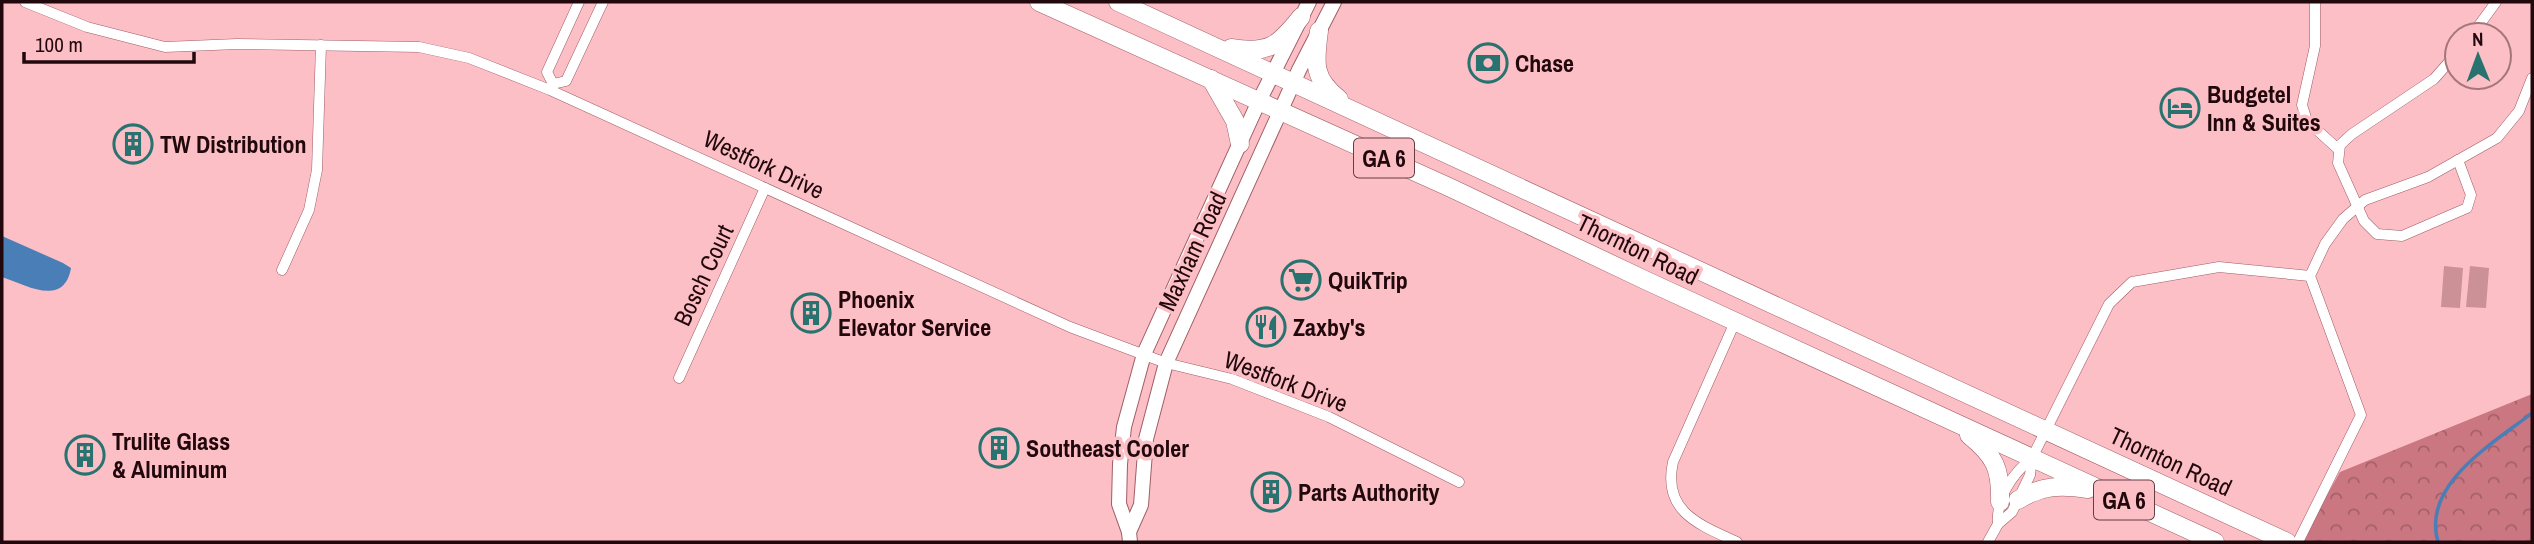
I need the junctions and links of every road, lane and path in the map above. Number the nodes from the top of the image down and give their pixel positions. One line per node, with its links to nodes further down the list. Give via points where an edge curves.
1 (25, 2): 12 (street, Westfork Drive, via 87,27 165,47)
2 (579, 2): 19 (street, via 547,72)
3 (603, 2): 19 (street, via 566,81)
4 (1039, 2): 17 (highway, Thornton Road / GA 6)
5 (1118, 2): 13 (highway, Thornton Road / GA 6)
6 (1334, 2): 11 (street, Maxham Road)
7 (2315, 2): 24 (street, via 2315,46 2302,105 2307,121)
8 (2496, 2): 10 (street)
9 (1305, 9): 13 (highway, via 1286,36 1269,48 1249,51); 15 (street, Maxham Road)
10 (2482, 21)
11 (1320, 30): 18 (street, Maxham Road); 21 (highway, via 1319,78)
12 (321, 45): 19 (street, Westfork Drive, via 444,51); 28 (street, via 313,196)
13 (1211, 45): 15 (highway, Thornton Road / GA 6)
14 (2443, 69): 24 (street, via 2352,134)
15 (1273, 73): 18 (highway, Thornton Road / GA 6); 20 (street, Maxham Road)
16 (2532, 78): 25 (street, via 2519,111 2497,138)
17 (1211, 79): 20 (highway, Thornton Road / GA 6); 23 (highway, via 1235,121)
18 (1293, 83): 21 (highway, Thornton Road / GA 6); 22 (street, Maxham Road)
19 (552, 87): 26 (street, Westfork Drive)
20 (1259, 101): 22 (highway, Thornton Road / GA 6); 23 (street, Maxham Road)
21 (1346, 107): 35 (highway, Thornton Road / GA 6)
22 (1281, 111): 30 (highway, Thornton Road / GA 6); 32 (street, Maxham Road)
23 (1240, 144): 31 (street, Maxham Road)
24 (2339, 149): 27 (street, via 2338,163)
25 (2458, 160): 27 (street); 27 (street, via 2471,195 2467,208 2402,236 2377,234)
26 (765, 188): 31 (street, Westfork Drive, via 1070,327); 33 (street, Bosch Court)
27 (2358, 206): 29 (street, via 2325,244)
28 (282, 270)
29 (2310, 276): 35 (street, via 2219,267 2132,282 2109,304); 46 (street, via 2361,415)
30 (1735, 322): 34 (highway, Thornton Road / GA 6); 42 (street, via 1671,475 1674,496 1684,513)
31 (1144, 354): 32 (street, Westfork Drive); 41 (street, Maxham Road, via 1124,426 1120,464 1119,504)
32 (1166, 363): 37 (street, Westfork Drive, via 1232,379 1329,417); 41 (street, Maxham Road, via 1146,439 1141,505)
33 (679, 378)
34 (1947, 418): 36 (highway, Thornton Road / GA 6); 39 (highway, via 1994,461)
35 (2046, 431): 36 (street); 45 (highway, Thornton Road / GA 6)
36 (2032, 458): 38 (highway, Thornton Road / GA 6); 39 (street, via 2030,475); 39 (street, via 2017,470)
37 (1459, 482)
38 (2106, 492): 39 (highway, via 2045,487); 44 (highway, Thornton Road / GA 6)
39 (2009, 501): 40 (street, via 2012,512); 40 (street, via 1997,508)
40 (1998, 524): 43 (street)
41 (1129, 537)
42 (1737, 542)
43 (1988, 542)
44 (2215, 542)
45 (2287, 542)
46 (2298, 542)

